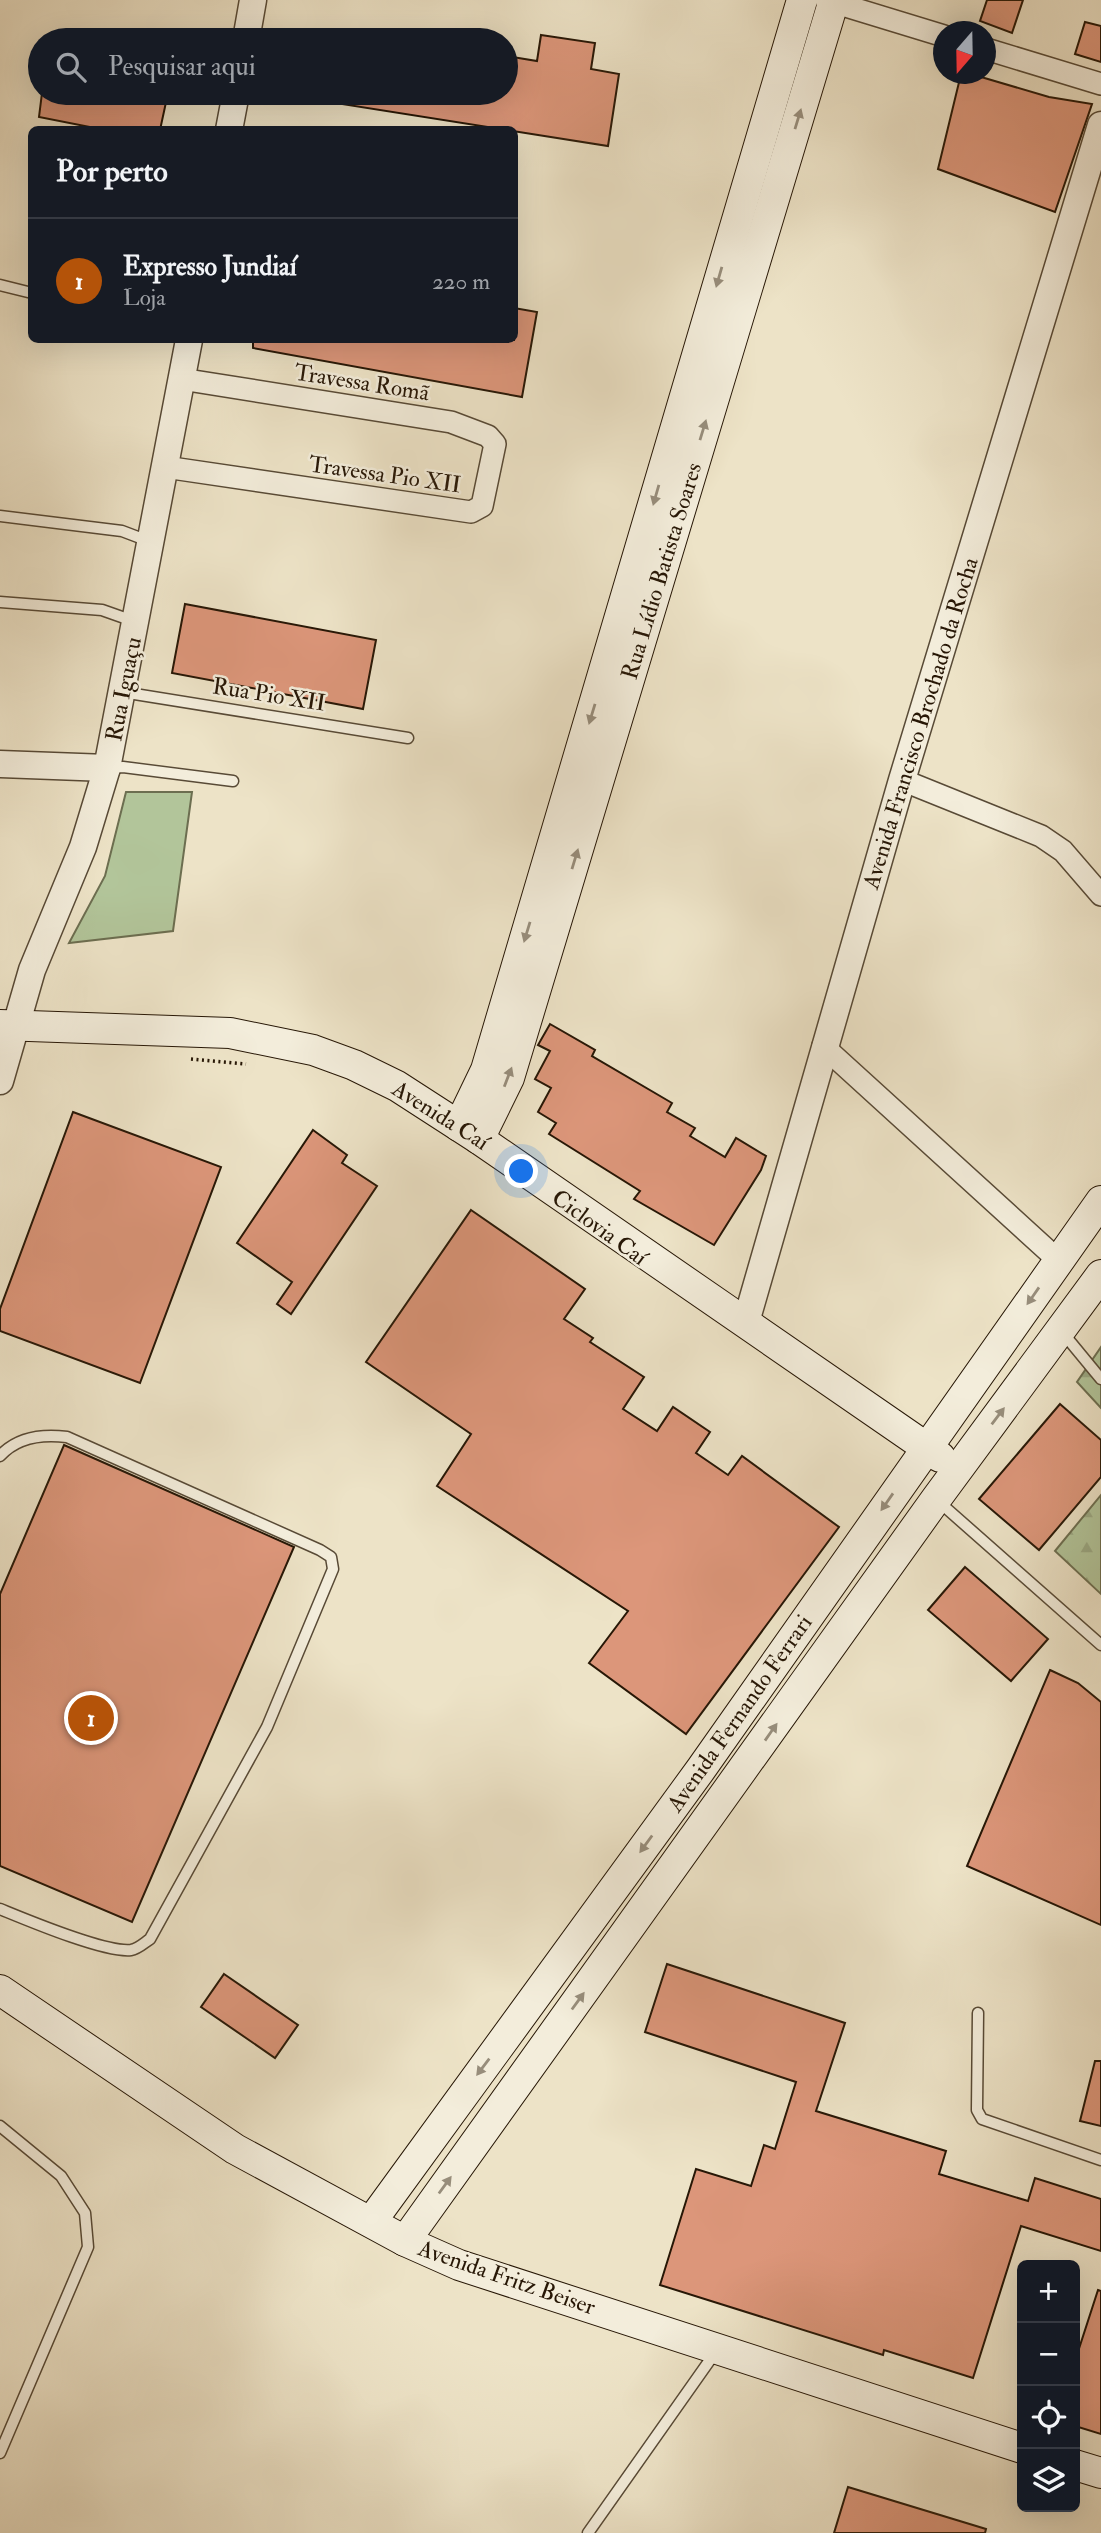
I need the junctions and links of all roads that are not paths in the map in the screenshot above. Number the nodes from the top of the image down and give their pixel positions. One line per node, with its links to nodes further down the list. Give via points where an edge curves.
1 (253, 0): 4 (street)
2 (802, 0): 11 (main road, Rua Lídio Batista Soares)
3 (831, 1): 5 (street); 12 (main road, Rua Lídio Batista Soares, one-way to 3)
4 (248, 28)
5 (933, 33)
6 (996, 51): 7 (street)
7 (1101, 84)
8 (234, 105): 10 (street)
9 (1101, 125): 28 (street, Avenida Francisco Brochado da Rocha)
10 (230, 126)
11 (756, 153): 12 (main road); 13 (main road, Rua Lídio Batista Soares)
12 (785, 162): 13 (main road, Rua Lídio Batista Soares)
13 (746, 235): 34 (main road, Rua Lídio Batista Soares, via 525,979 509,1078)
14 (0, 285): 15 (lane)
15 (28, 292)
16 (188, 343): 17 (street, Rua Iguaçu)
17 (181, 379): 18 (street, Travessa Romã); 19 (street, Rua Iguaçu)
18 (451, 422): 19 (street, Travessa Pio XII, via 488,436 495,444 478,511)
19 (165, 467): 21 (street, Rua Iguaçu)
20 (0, 516): 21 (lane, via 121,531)
21 (151, 542): 23 (street, Rua Iguaçu)
22 (0, 602): 23 (lane, via 102,610)
23 (136, 621): 24 (street, Rua Iguaçu)
24 (122, 692): 25 (lane, Rua Pio XII); 27 (street, Rua Iguaçu)
25 (408, 738)
26 (0, 764): 27 (street)
27 (107, 768): 29 (lane, via 123,766); 31 (street, Rua Iguaçu, via 83,847)
28 (902, 780): 30 (street, via 1041,836 1063,850); 32 (street, Avenida Francisco Brochado da Rocha)
29 (233, 781)
30 (1101, 895)
31 (8, 1026): 33 (street, Rua Iguaçu); 34 (main road, Avenida Caí, via 230,1033 268,1039 354,1065 397,1086)
32 (823, 1046): 36 (street); 38 (street, Avenida Francisco Brochado da Rocha)
33 (0, 1081)
34 (469, 1132): 38 (main road, Avenida Caí)
35 (1101, 1200): 36 (main road, Avenida Fernando Ferrari)
36 (1058, 1260): 41 (main road, Avenida Fernando Ferrari, one-way to 41)
37 (1101, 1275): 39 (main road, Avenida Fernando Ferrari)
38 (746, 1322): 41 (main road, Avenida Caí)
39 (1061, 1331): 40 (lane); 43 (main road, Avenida Fernando Ferrari, one-way to 39)
40 (1101, 1379)
41 (926, 1446): 43 (main road, Avenida Caí); 46 (main road, Avenida Fernando Ferrari, one-way to 46)
42 (0, 1456): 48 (lane, via 27,1439 47,1434 67,1437 320,1550 331,1557 333,1569 267,1727 150,1939 133,1950 117,1949)
43 (957, 1471): 44 (main road, Avenida Fernando Ferrari)
44 (936, 1499): 45 (lane); 47 (main road, Avenida Fernando Ferrari, one-way to 44)
45 (1101, 1645)
46 (701, 1769): 47 (main road); 51 (main road, Avenida Fernando Ferrari, one-way to 51)
47 (732, 1787): 52 (main road, Avenida Fernando Ferrari, one-way to 47)
48 (0, 1909)
49 (0, 1990): 55 (main road, Avenida Fritz Beiser, via 234,2149)
50 (978, 2013): 54 (lane, via 976,2110 982,2119)
51 (515, 2025): 52 (main road); 55 (main road, Avenida Fernando Ferrari, one-way to 55)
52 (544, 2047): 56 (main road, Avenida Fernando Ferrari, one-way to 52)
53 (0, 2126): 59 (lane, via 61,2176 85,2213 88,2247)
54 (1101, 2160)
55 (371, 2222): 56 (main road, Avenida Fritz Beiser)
56 (405, 2241): 57 (main road, Avenida Fritz Beiser, via 459,2265)
57 (718, 2348): 58 (main road, Avenida Fritz Beiser); 62 (lane)
58 (1017, 2446)
59 (0, 2453)
60 (1080, 2467): 61 (main road)
61 (1101, 2473)
62 (588, 2533)

